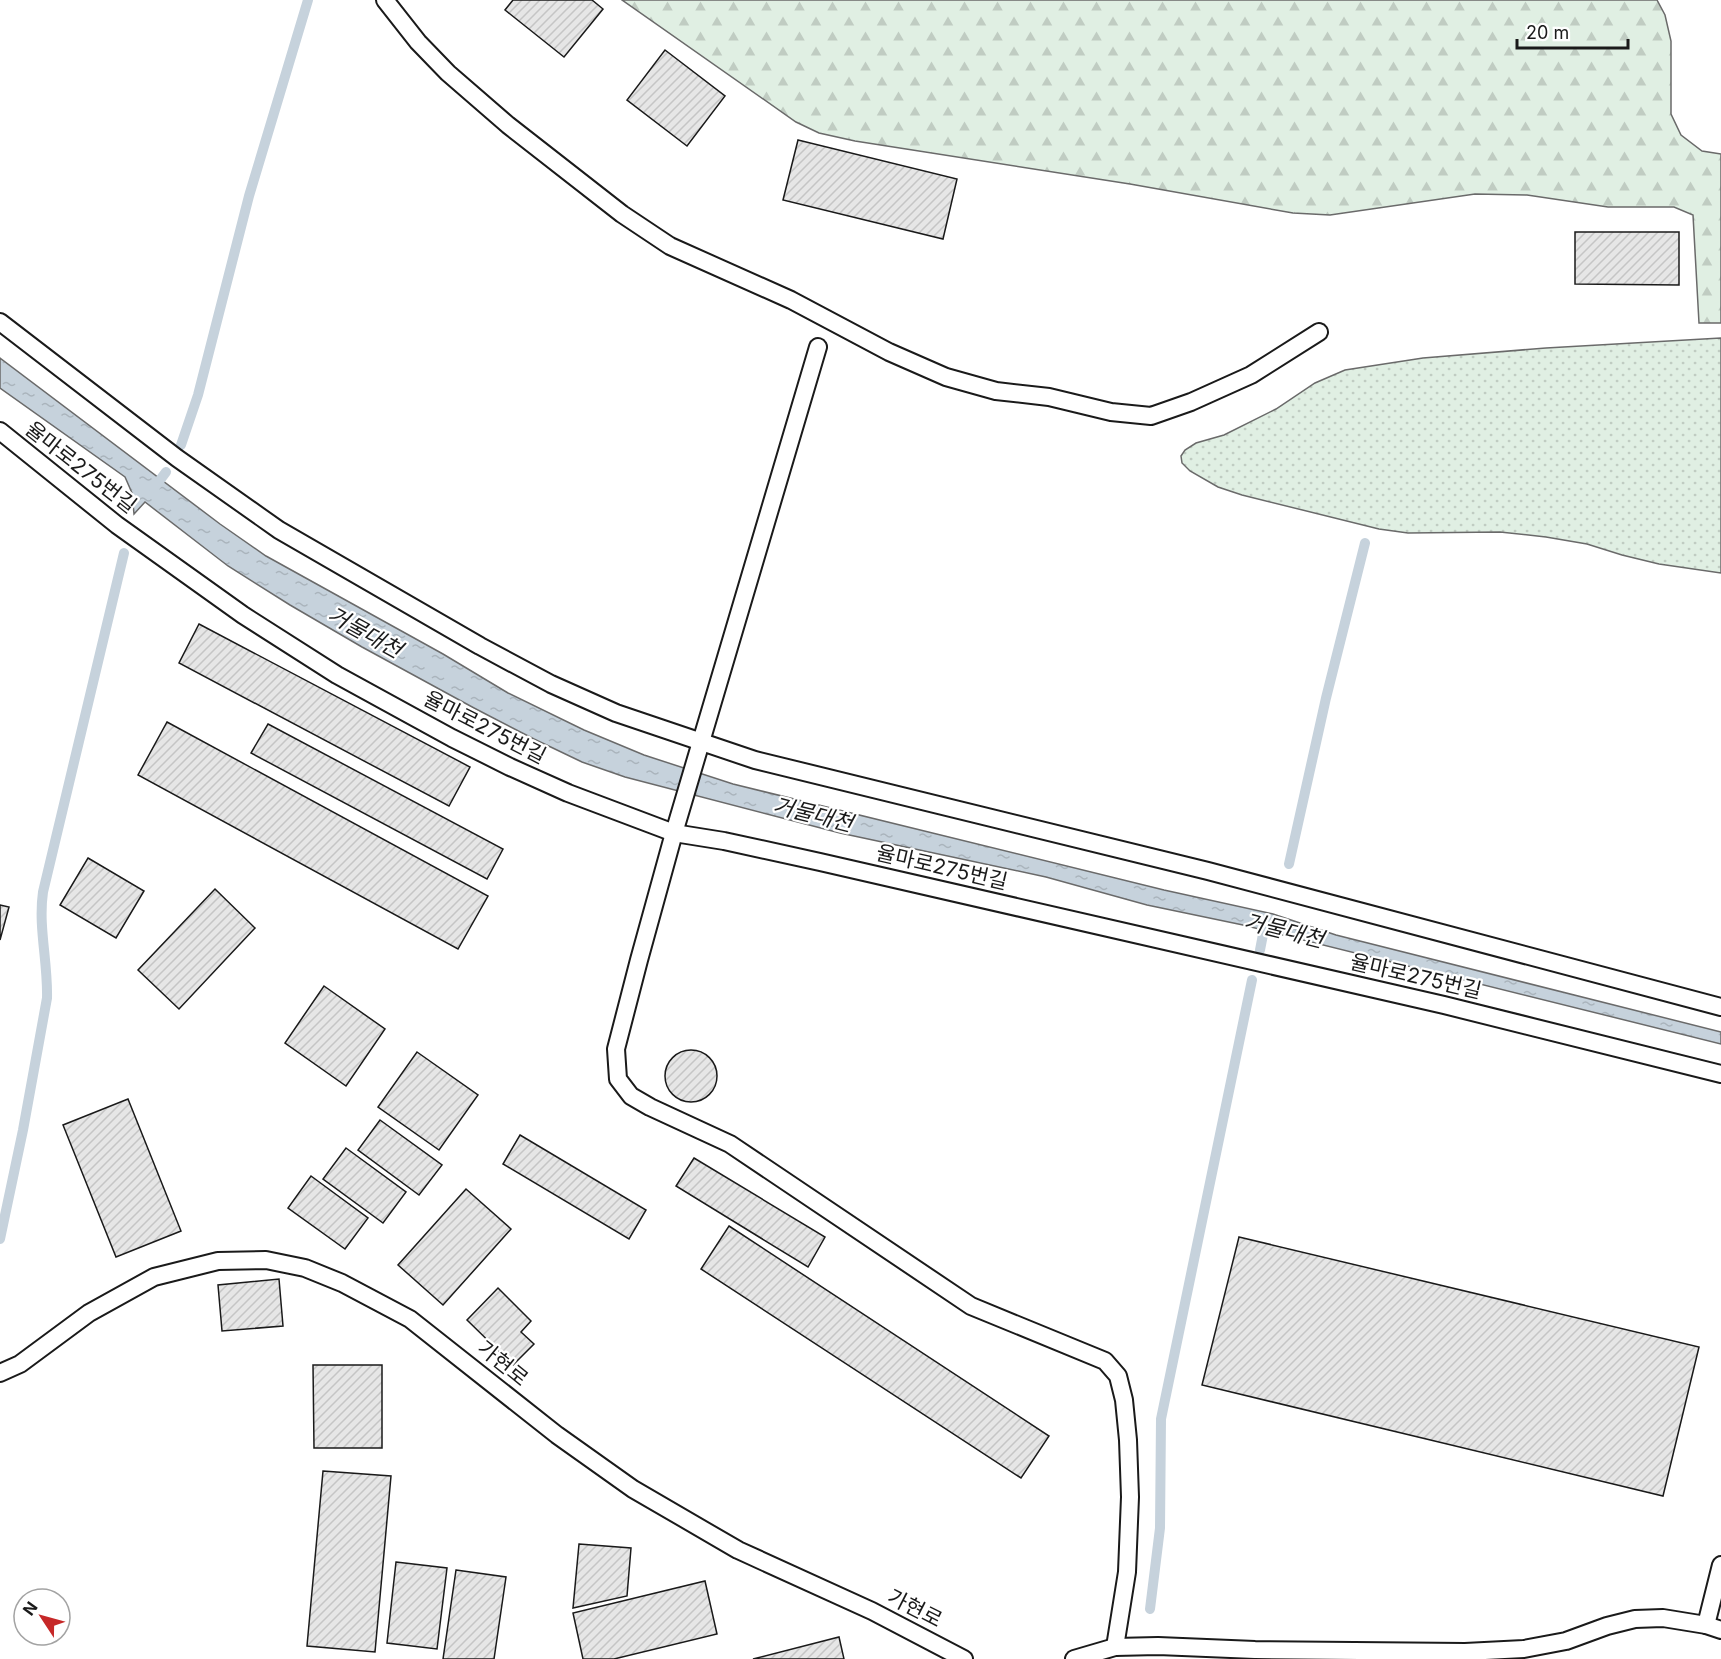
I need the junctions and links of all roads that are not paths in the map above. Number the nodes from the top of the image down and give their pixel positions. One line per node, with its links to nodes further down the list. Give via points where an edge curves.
1 (385, 0): 3 (lane, via 448,73 622,214 670,246 946,376 996,391 1151,416 1251,375)
2 (0, 322): 6 (lane, via 177,458 279,530 550,684 616,713)
3 (1319, 332)
4 (818, 347): 6 (lane)
5 (0, 431): 7 (lane, 율마로275번길, via 117,525 243,615 338,675 510,767)
6 (701, 740): 7 (lane); 8 (lane, via 755,760 1208,871)
7 (674, 834): 9 (lane, 율마로275번길, via 820,862 1432,1002); 13 (lane, via 616,1049 618,1079 631,1096 730,1144 972,1305 1105,1361 1118,1376 1124,1400 1130,1486 1127,1572)
8 (1721, 1007)
9 (1721, 1074)
10 (0, 1373): 14 (lane, 가현로, via 20,1364 89,1312 154,1276 218,1261 266,1260 305,1268 410,1319 633,1489 738,1550 872,1611)
11 (1721, 1565): 12 (lane)
12 (1714, 1627): 13 (lane, via 1663,1618 1635,1619 1566,1641 1524,1649 1465,1652)
13 (1115, 1647): 15 (lane)
14 (964, 1659)
15 (1074, 1659)

